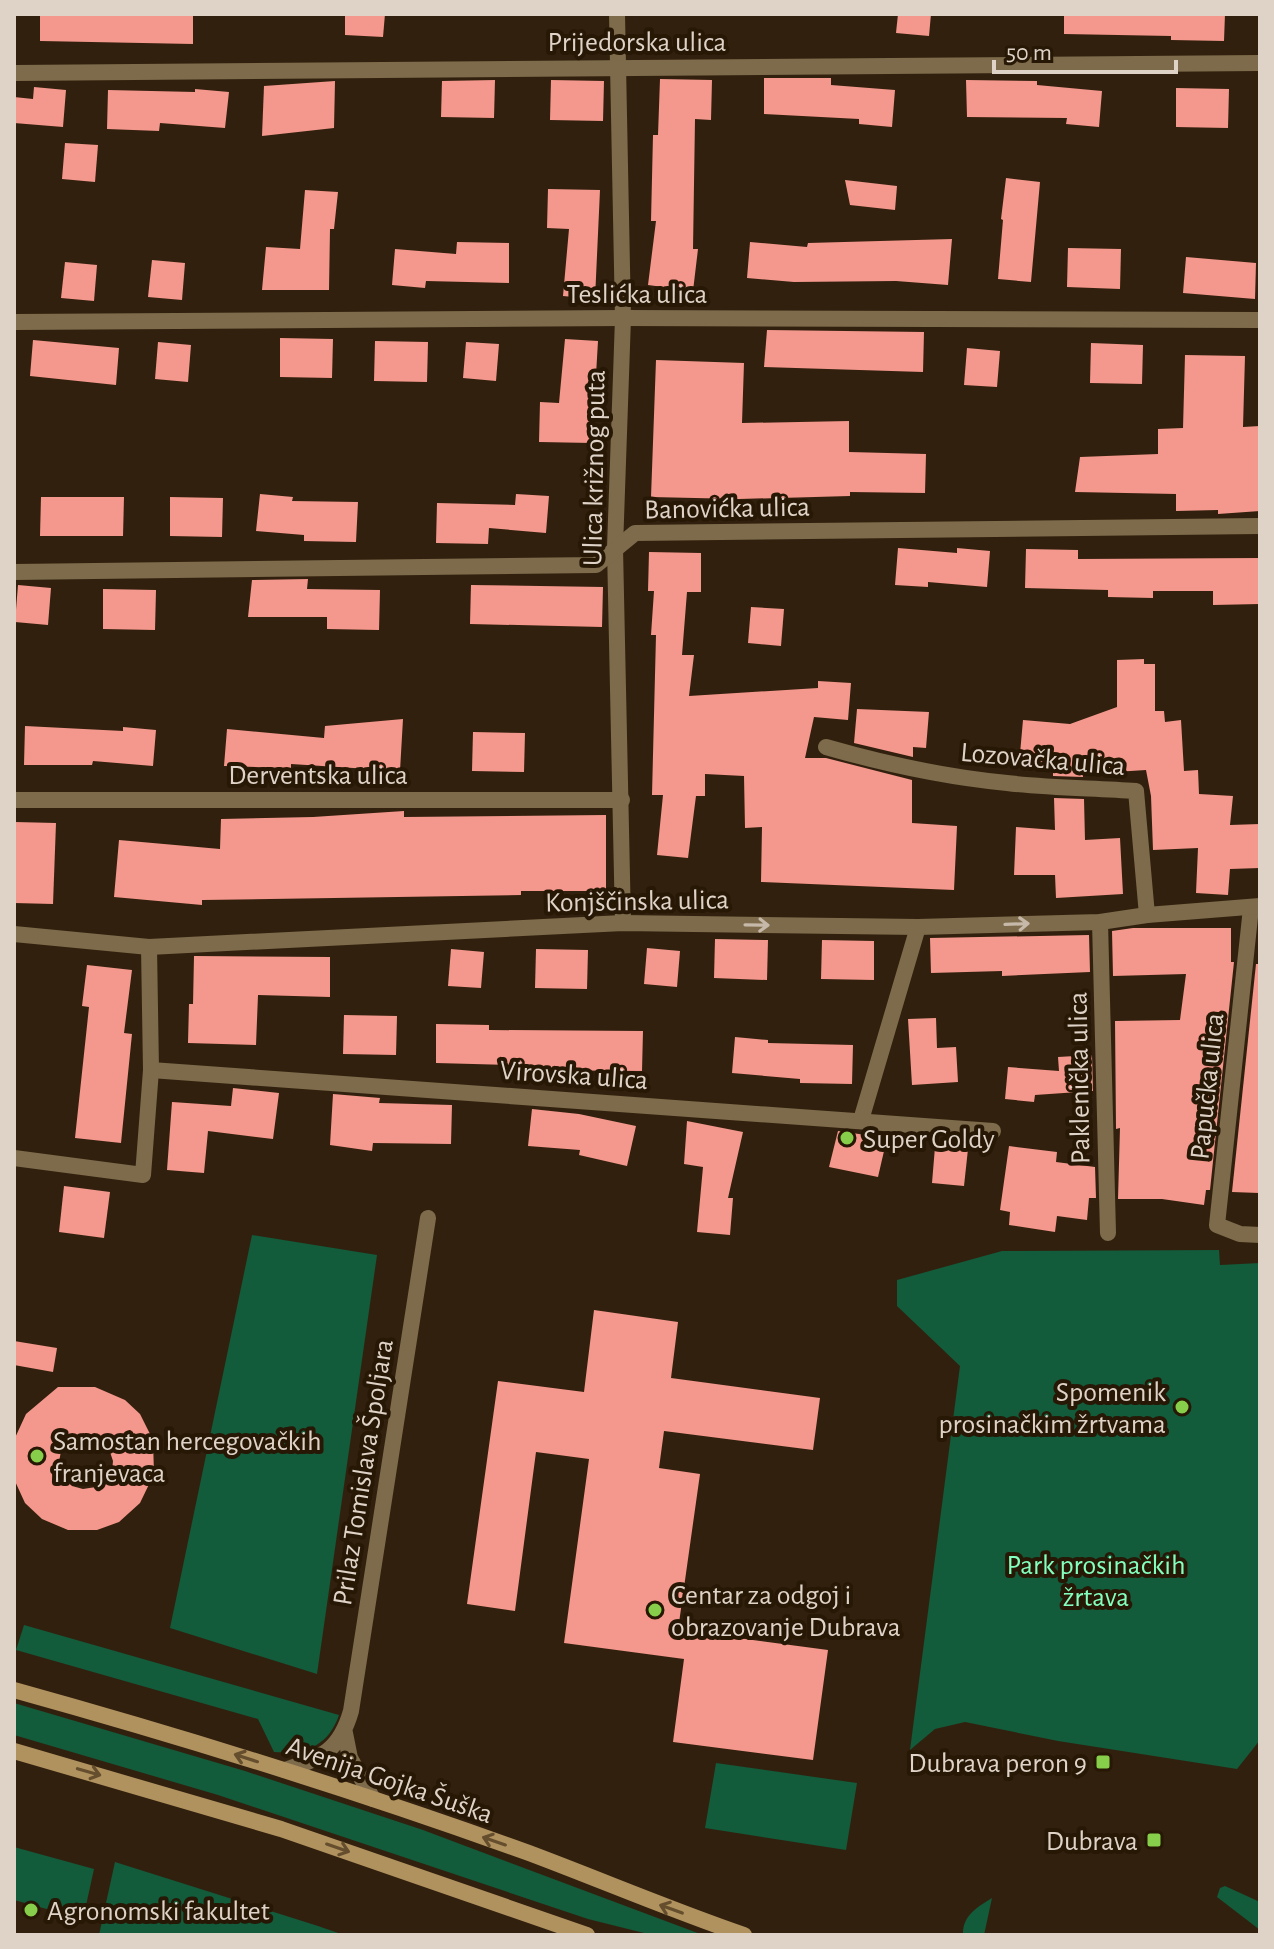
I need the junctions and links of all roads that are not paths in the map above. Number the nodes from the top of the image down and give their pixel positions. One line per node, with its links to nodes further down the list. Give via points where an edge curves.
1 (617, 14): 3 (street, Ulica križnog puta)
2 (1260, 63): 3 (street, Prijedorska ulica)
3 (616, 67): 4 (street, Prijedorska ulica); 5 (street, Ulica križnog puta)
4 (14, 73)
5 (623, 318): 6 (street, Teslićka ulica); 7 (street, Teslićka ulica); 9 (street, Ulica križnog puta)
6 (1260, 320)
7 (14, 322)
8 (1260, 526): 9 (street, Banovićka ulica, via 635,533)
9 (615, 548): 10 (street, Banovićka ulica, via 596,565); 13 (street, Ulica križnog puta)
10 (14, 572)
11 (826, 747): 15 (street, Lozovačka ulica, via 941,775 1136,791)
12 (14, 800): 13 (street, Derventska ulica)
13 (622, 800): 17 (street, Ulica križnog puta)
14 (1255, 907): 15 (street, Konjščinska ulica); 27 (street, Papučka ulica, via 1217,1225)
15 (1147, 915): 16 (street, Konjščinska ulica)
16 (1100, 922): 18 (street, Konjščinska ulica, one-way to 16); 26 (street, Paklenička ulica)
17 (623, 923): 18 (street, Konjščinska ulica, one-way to 18); 20 (street, Konjščinska ulica)
18 (918, 927): 22 (street)
19 (14, 934): 20 (street, Konjščinska ulica)
20 (149, 947): 21 (street)
21 (151, 1070): 22 (street, Virovska ulica); 24 (street, via 143,1175)
22 (861, 1120): 23 (street, Virovska ulica)
23 (993, 1131)
24 (14, 1158)
25 (428, 1218): 29 (street, Prilaz Tomislava Špoljara)
26 (1108, 1233)
27 (1260, 1235)
28 (14, 1690): 31 (main road, Avenija Gojka Šuška, one-way to 28)
29 (345, 1733): 31 (street, via 324,1755); 32 (street, via 350,1758)
30 (14, 1751): 33 (main road, one-way to 33, via 281,1829)
31 (285, 1770): 32 (main road, Avenija Gojka Šuška)
32 (373, 1799): 34 (main road, Avenija Gojka Šuška, one-way to 32)
33 (587, 1935)
34 (744, 1935)

